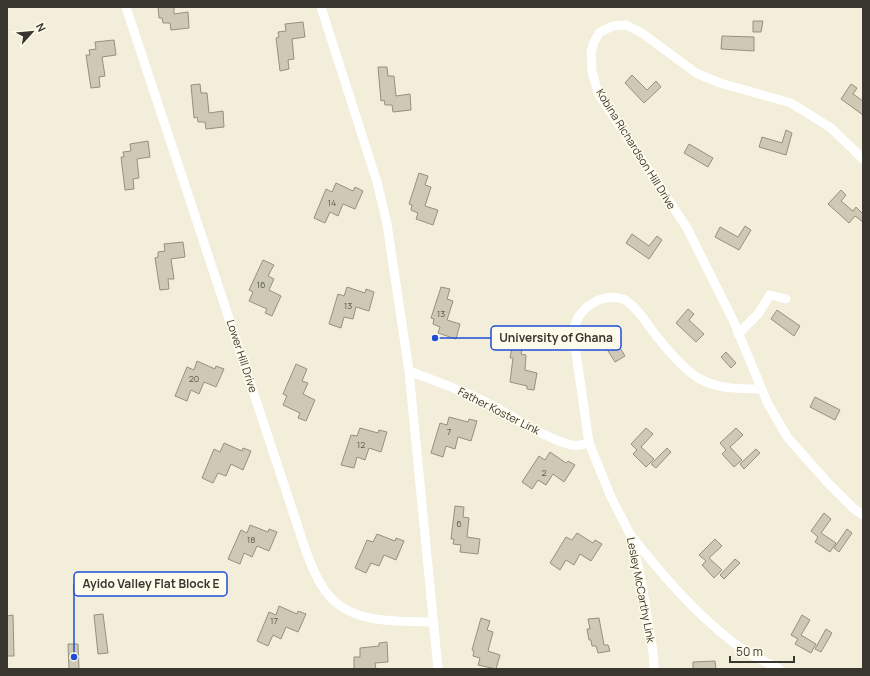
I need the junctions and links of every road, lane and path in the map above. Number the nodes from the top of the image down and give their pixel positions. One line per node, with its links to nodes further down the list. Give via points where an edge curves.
1 (126, 7): 11 (street, Lower Hill Drive, via 310,562 326,592 346,610 390,621)
2 (321, 7): 6 (street, via 378,182 387,224)
3 (863, 159): 5 (street, Kobina Richardson Hill Drive, via 830,128 791,103 720,83 696,73 642,33 626,25 613,26 600,32 592,52 592,71 598,93 686,228)
4 (786, 299): 5 (street, via 770,295 758,314)
5 (738, 334): 7 (street, Kobina Richardson Hill Drive)
6 (409, 371): 8 (street, Father Koster Link, via 486,402 554,439 580,446); 11 (street)
7 (761, 389): 8 (street, Lesley McCarthy Link, via 726,388 699,378 685,368 638,311 624,299 611,297 597,300 583,309 575,322 573,332); 9 (street, Kobina Richardson Hill Drive, via 788,438 829,484)
8 (589, 443): 10 (street, Lesley McCarthy Link, via 611,497)
9 (863, 515)
10 (631, 536): 13 (street, Lesley McCarthy Link, via 641,579); 14 (street, via 681,596 707,620 734,644)
11 (434, 622): 12 (street)
12 (438, 669)
13 (654, 669)
14 (779, 669)

